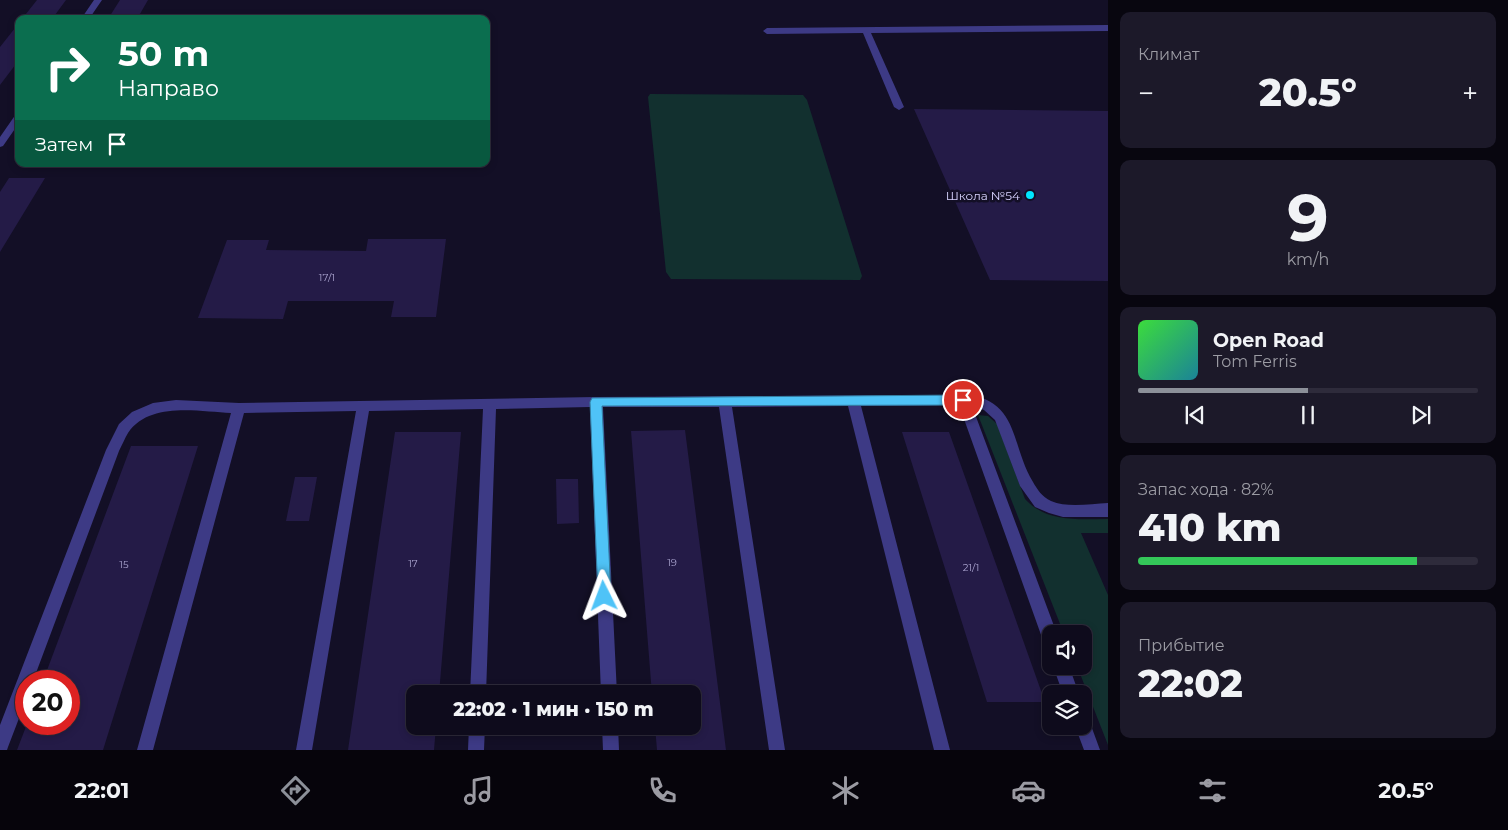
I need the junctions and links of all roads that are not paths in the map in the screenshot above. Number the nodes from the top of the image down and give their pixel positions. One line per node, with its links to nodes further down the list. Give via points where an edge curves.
1 (98, 0): 2 (street)
2 (88, 15)
3 (1108, 28): 4 (street)
4 (866, 30): 5 (street); 6 (street)
5 (767, 31)
6 (899, 107)
7 (15, 122): 8 (street)
8 (0, 144)
9 (963, 400): 11 (street); 16 (street, via 986,404 1000,417 1027,487 1036,500 1047,507 1059,509); 17 (street)
10 (725, 401): 11 (street); 12 (street); 28 (street)
11 (852, 401): 29 (street)
12 (596, 402): 13 (street); 19 (street)
13 (490, 404): 14 (street); 18 (street)
14 (363, 406): 15 (street); 25 (street)
15 (239, 408): 23 (street, via 176,405 153,408 124,428 96,490); 24 (street)
16 (1108, 510)
17 (1046, 625)
18 (478, 685)
19 (609, 685)
20 (477, 735): 26 (street)
21 (610, 735): 27 (street)
22 (1086, 735): 30 (street)
23 (0, 747)
24 (145, 750)
25 (304, 750)
26 (476, 750)
27 (611, 750)
28 (777, 750)
29 (942, 750)
30 (1092, 750)

